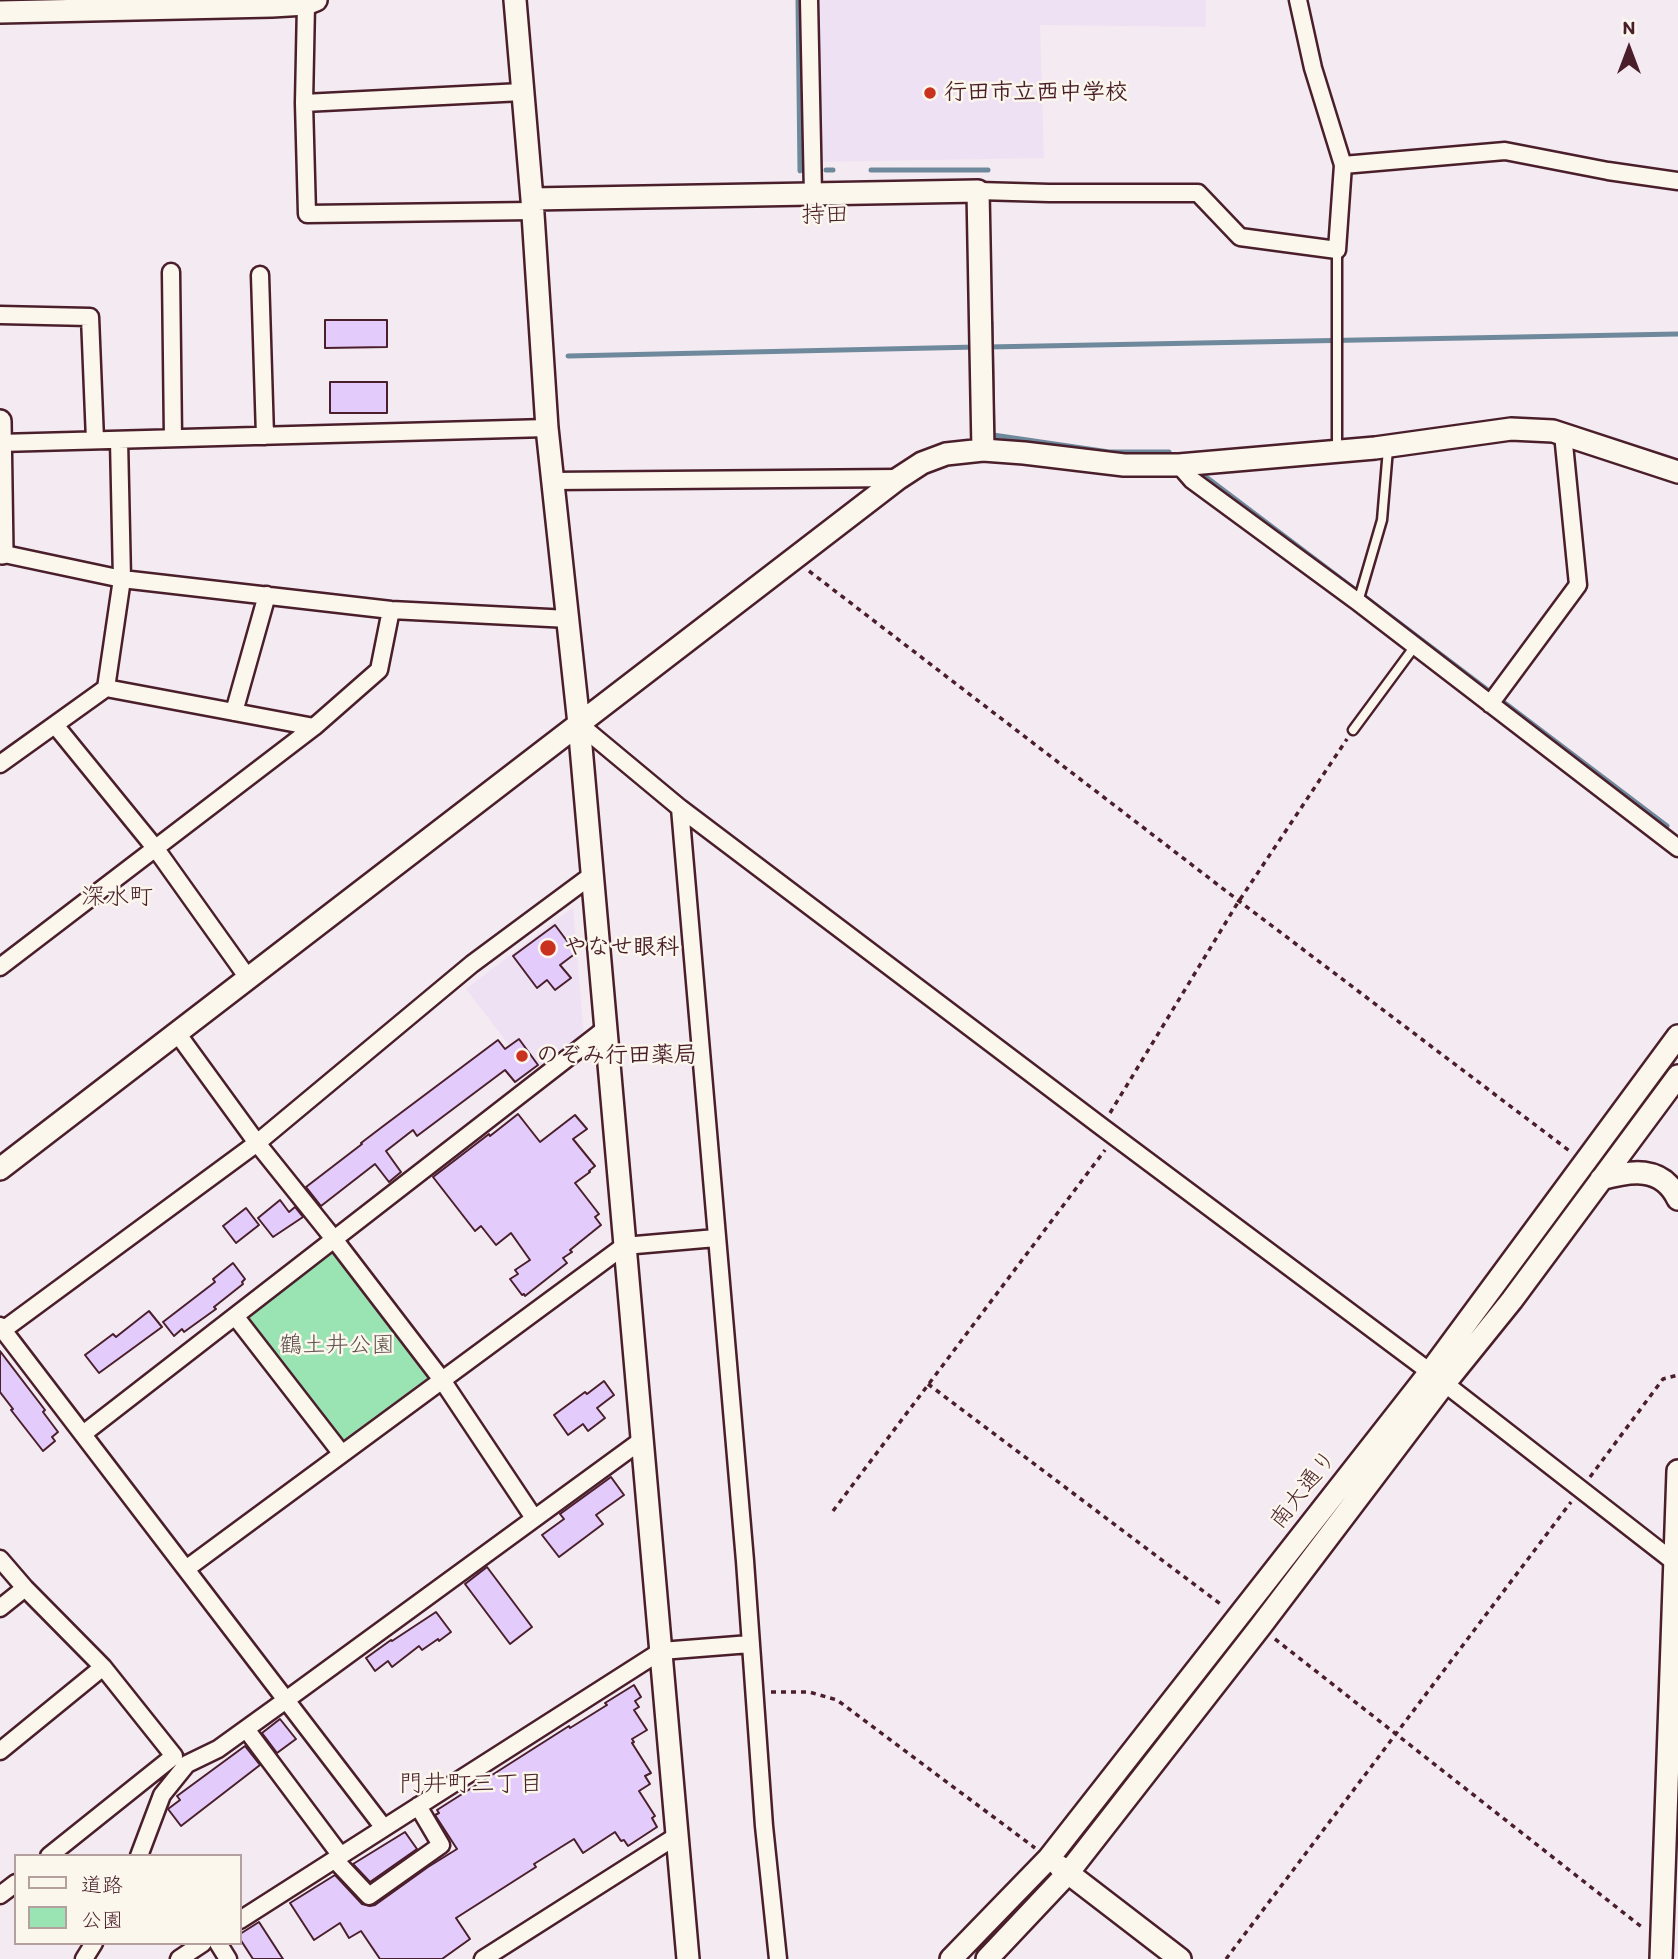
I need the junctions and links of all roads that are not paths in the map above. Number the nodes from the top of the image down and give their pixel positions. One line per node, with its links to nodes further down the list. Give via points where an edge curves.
1 (515, 0): 6 (street)
2 (809, 0): 11 (street)
3 (1298, 0): 8 (street)
4 (311, 2): 5 (street); 7 (street)
5 (0, 12)
6 (523, 92): 7 (street); 12 (street)
7 (304, 103): 12 (street, via 307,214)
8 (1343, 165): 9 (street, via 1505,151); 13 (street)
9 (1678, 181)
10 (978, 191): 11 (street); 13 (street, via 1198,193 1240,237); 26 (street)
11 (813, 194): 12 (street)
12 (532, 205): 18 (street)
13 (1337, 250): 27 (lane)
14 (171, 272): 21 (street)
15 (260, 275): 20 (street)
16 (0, 316): 22 (street, via 90,317)
17 (0, 421): 24 (street)
18 (547, 428): 20 (street); 31 (street)
19 (1563, 434): 25 (street, via 1511,429); 29 (street); 40 (street, via 1578,585)
20 (265, 436): 21 (street)
21 (173, 438): 23 (street)
22 (95, 440): 23 (street); 24 (street)
23 (119, 440): 33 (street)
24 (0, 443): 32 (street)
25 (1388, 446): 27 (street); 35 (lane, via 1382,520)
26 (984, 450): 28 (street, via 1124,465); 30 (street, via 946,454)
27 (1337, 451): 28 (street)
28 (1178, 465): 35 (street)
29 (1678, 472)
30 (899, 478): 31 (street); 42 (street)
31 (553, 481): 37 (street)
32 (1, 555): 33 (street)
33 (122, 579): 34 (street); 39 (street)
34 (267, 595): 36 (street); 41 (street)
35 (1358, 602): 38 (street)
36 (391, 610): 37 (street); 44 (street, via 379,670)
37 (569, 619): 42 (street)
38 (1415, 646): 40 (street); 45 (lane)
39 (106, 688): 41 (street); 43 (street)
40 (1490, 704): 48 (street)
41 (234, 712): 44 (street)
42 (579, 724): 47 (street); 50 (street); 52 (street)
43 (55, 725): 46 (street); 49 (street)
44 (314, 727): 49 (street)
45 (1353, 730)
46 (0, 764)
47 (680, 808): 61 (street); 66 (street)
48 (1678, 848)
49 (156, 849): 51 (street); 52 (street)
50 (592, 876): 53 (street); 57 (street, via 472,964)
51 (0, 967)
52 (248, 978): 54 (street)
53 (605, 1029): 62 (street); 63 (street)
54 (177, 1033): 57 (street); 58 (street)
55 (1678, 1036): 66 (street, 南大通り)
56 (1678, 1076): 59 (street, 南大通り)
57 (257, 1143): 62 (street); 65 (street)
58 (0, 1169)
59 (1601, 1179): 60 (street, via 1643,1172 1662,1179); 66 (street, 南大通り, via 1512,1300)
60 (1678, 1199)
61 (716, 1238): 63 (street); 78 (street)
62 (334, 1239): 64 (street); 67 (street)
63 (624, 1246): 67 (street); 69 (street)
64 (235, 1316): 68 (street); 70 (street)
65 (1, 1328): 68 (street)
66 (1437, 1378): 74 (street); 91 (street, 南大通り, via 1238,1618); 92 (street, 南大通り, via 1259,1627)
67 (442, 1380): 70 (street); 72 (street)
68 (83, 1434): 75 (street)
69 (642, 1440): 72 (street); 79 (street)
70 (342, 1454): 75 (street)
71 (1678, 1471): 74 (street)
72 (534, 1518): 81 (street)
73 (0, 1559): 76 (street)
74 (1677, 1564): 95 (street)
75 (186, 1569): 81 (street)
76 (25, 1588): 77 (street); 80 (street)
77 (0, 1608)
78 (750, 1644): 79 (street); 99 (street)
79 (661, 1651): 85 (street); 87 (street)
80 (103, 1667): 83 (street); 84 (street)
81 (286, 1700): 82 (street); 86 (street)
82 (246, 1729): 84 (street, via 218,1749); 90 (street)
83 (0, 1751)
84 (180, 1760): 88 (street); 89 (street)
85 (418, 1806): 86 (street); 90 (street, via 442,1846 369,1896)
86 (384, 1828): 90 (street)
87 (678, 1835): 97 (street); 98 (street)
88 (52, 1854)
89 (140, 1854)
90 (338, 1858): 93 (street)
91 (1049, 1858): 92 (street); 100 (street, 南大通り)
92 (1068, 1873): 101 (street, 南大通り); 102 (street)
93 (242, 1919)
94 (201, 1945): 96 (street)
95 (1661, 1951)
96 (179, 1959)
97 (483, 1959)
98 (688, 1959)
99 (778, 1959)
100 (951, 1959)
101 (987, 1959)
102 (1180, 1959)

